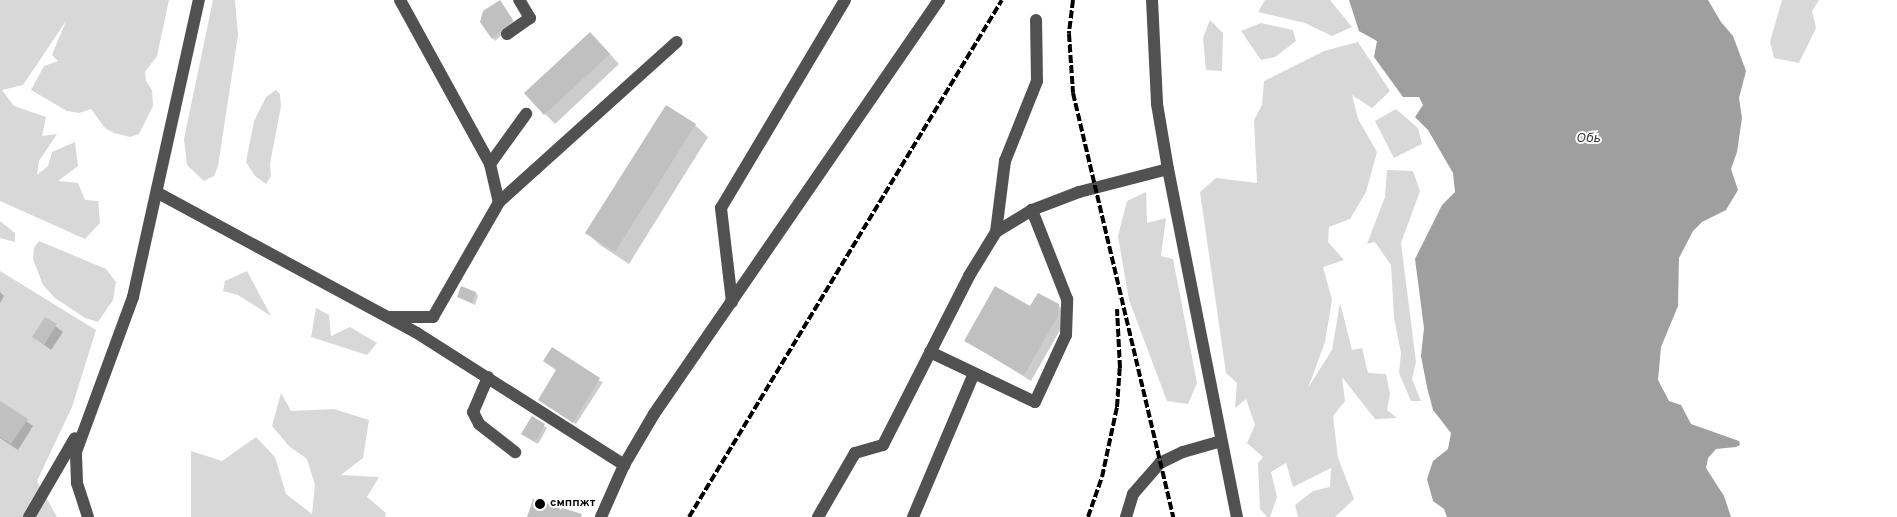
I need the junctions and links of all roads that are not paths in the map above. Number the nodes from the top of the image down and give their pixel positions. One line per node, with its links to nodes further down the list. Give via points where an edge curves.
1 (199, 0): 13 (street)
2 (400, 0): 11 (street)
3 (519, 0): 8 (street, via 530,18)
4 (845, 0): 17 (street, via 721,208)
5 (939, 0): 17 (street)
6 (1152, 0): 12 (street, via 1157,104)
7 (1036, 20): 16 (street, via 1037,81 1005,161)
8 (507, 34)
9 (677, 42): 14 (street)
10 (526, 114): 11 (street)
11 (490, 164): 14 (street)
12 (1168, 169): 15 (street, via 1079,192); 23 (street)
13 (158, 193): 18 (street); 22 (street, via 133,296)
14 (499, 202): 18 (street, via 433,317)
15 (1032, 210): 16 (street); 20 (street, via 1067,299 1066,334 1035,402)
16 (996, 232): 19 (street)
17 (732, 302): 25 (street, via 654,414)
18 (387, 317): 21 (street)
19 (930, 352): 20 (street); 30 (street, via 883,445 855,453)
20 (974, 373): 26 (street)
21 (488, 377): 24 (street, via 473,412 479,424); 25 (street)
22 (90, 412): 27 (street); 28 (street, via 75,462 76,483)
23 (1220, 441): 31 (street, via 1160,463 1133,494); 32 (street)
24 (516, 452)
25 (624, 465): 29 (street)
26 (918, 516)
27 (28, 517)
28 (88, 517)
29 (600, 517)
30 (818, 517)
31 (1126, 517)
32 (1238, 517)

